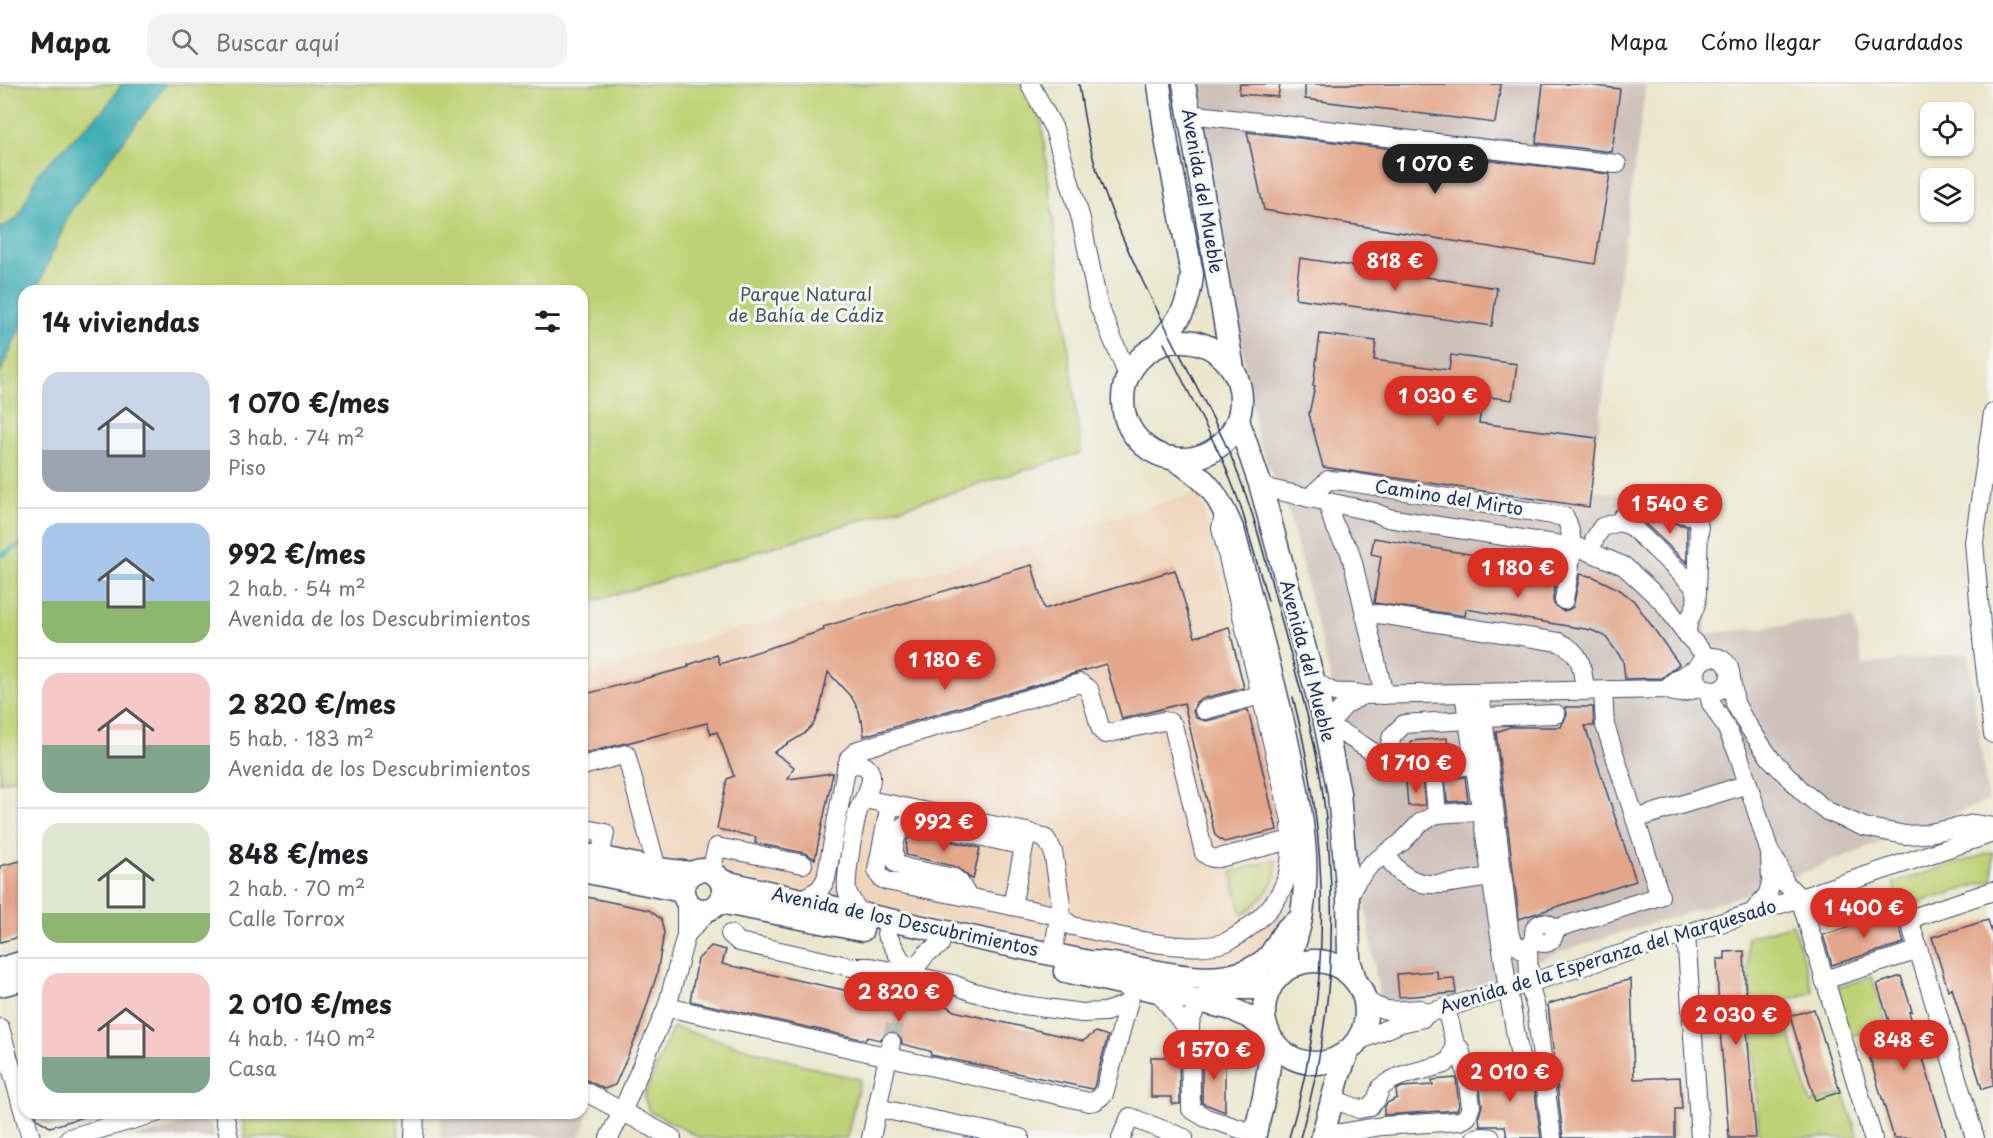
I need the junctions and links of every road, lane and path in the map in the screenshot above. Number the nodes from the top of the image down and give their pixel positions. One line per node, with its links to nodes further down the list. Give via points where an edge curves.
1 (1030, 84): 9 (street, via 1054,129 1082,219 1098,304)
2 (1159, 84): 7 (main road, Avenida del Mueble, via 1192,274 1186,308)
3 (1184, 84): 5 (main road, Avenida del Mueble)
4 (1191, 84): 5 (street)
5 (1189, 114): 6 (street); 8 (main road, Avenida del Mueble)
6 (1617, 164)
7 (1156, 347): 8 (main road, via 1170,342 1202,344); 9 (main road, via 1144,354)
8 (1233, 369): 11 (main road, via 1241,394)
9 (1128, 376): 12 (main road, via 1123,406 1134,435 1158,454)
10 (1993, 413): 38 (street, via 1974,542)
11 (1238, 420): 12 (main road, via 1216,449 1188,459); 13 (main road, Avenida del Mueble)
12 (1173, 458): 29 (main road, Avenida del Mueble, via 1206,482 1234,532)
13 (1260, 487): 14 (street); 25 (main road, Avenida del Mueble)
14 (1309, 498): 15 (street); 17 (street, Camino del Mirto, via 1328,480 1344,481 1565,517 1570,526)
15 (1328, 503): 17 (street, via 1388,518); 21 (street, via 1348,549)
16 (1619, 522): 18 (street, via 1602,527); 19 (street, via 1631,526); 19 (street, via 1636,507 1694,516 1700,528)
17 (1571, 547): 18 (street); 20 (street)
18 (1590, 552): 22 (street, via 1624,566 1663,602)
19 (1697, 592): 22 (street)
20 (1564, 600)
21 (1365, 615): 28 (street, via 1559,642 1575,652); 32 (street)
22 (1688, 636): 23 (street)
23 (1702, 663): 24 (street, via 1718,657); 26 (street, via 1696,675); 27 (street)
24 (1730, 672): 26 (street, via 1721,689); 33 (street)
25 (1313, 680): 31 (street, via 1328,690); 37 (main road, Avenida del Mueble)
26 (1705, 688): 27 (street, via 1682,693); 39 (street)
27 (1667, 689): 28 (street)
28 (1594, 691): 30 (street); 50 (street)
29 (1269, 693): 34 (street); 55 (street); 72 (main road, Avenida del Mueble, via 1302,815 1306,879)
30 (1472, 693): 32 (street); 36 (street)
31 (1363, 695): 32 (street); 37 (street, via 1345,705)
32 (1384, 695)
33 (1735, 703): 39 (street); 51 (street, via 1770,758 1827,811 1864,827 1905,834 1974,824)
34 (1204, 710)
35 (1556, 714): 36 (street)
36 (1475, 718): 40 (street, via 1404,724 1392,736); 42 (street); 76 (street, via 1510,937 1520,948)
37 (1326, 727): 40 (street, via 1342,731); 65 (main road, Avenida del Mueble, via 1339,793)
38 (1993, 734)
39 (1738, 753): 45 (street)
40 (1389, 761): 44 (street, via 1411,770)
41 (588, 764): 60 (street, via 627,754)
42 (1474, 765): 44 (street); 48 (street)
43 (846, 769): 46 (street, via 854,764 867,767 871,779); 55 (street, via 849,758 858,750 1080,683 1089,689 1105,734 1163,721 1173,725 1207,856 1219,858); 67 (street, via 826,879 820,889)
44 (1433, 769): 49 (street)
45 (1748, 784): 50 (street); 57 (street)
46 (864, 799): 47 (street); 70 (street, via 858,811 846,879 852,904)
47 (890, 804): 54 (street); 64 (street, via 877,870 881,878)
48 (1481, 811): 49 (street); 61 (street)
49 (1437, 814): 56 (street, via 1420,823)
50 (1635, 819): 76 (street, via 1660,896 1554,929 1548,923 1539,924)
51 (1993, 827)
52 (588, 829): 58 (street, via 605,833)
53 (1993, 833): 66 (street, Avenida de la Esperanza del Marquesado)
54 (1025, 839): 64 (street, via 916,822 903,825 894,855 897,864 954,878); 68 (street); 71 (street, via 1046,839 1053,851 1061,904)
55 (1291, 840): 71 (street, via 1288,878 1279,897 1246,930 1226,942 1183,947 1072,926)
56 (1386, 853): 61 (street, via 1392,865 1414,882); 65 (street, via 1357,880)
57 (1770, 853): 66 (street, via 1785,883); 69 (street, via 1768,894)
58 (588, 860): 60 (main road, Avenida de los Descubrimientos); 62 (main road, Avenida de los Descubrimientos)
59 (803, 864): 62 (street, via 717,847)
60 (657, 869): 62 (main road, Avenida de los Descubrimientos)
61 (1491, 877): 90 (street)
62 (703, 890): 67 (main road, Avenida de los Descubrimientos); 74 (main road, Avenida de los Descubrimientos); 96 (street, via 686,935)
63 (1993, 891): 78 (street, via 1910,919)
64 (968, 897): 68 (street)
65 (1348, 898): 85 (main road, Avenida del Mueble, via 1349,960)
66 (1800, 898): 69 (street, Avenida de la Esperanza del Marquesado); 87 (street)
67 (801, 900): 70 (main road, Avenida de los Descubrimientos)
68 (1012, 906): 71 (street)
69 (1753, 913): 75 (street, Avenida de la Esperanza del Marquesado)
70 (861, 914): 79 (main road, Avenida de los Descubrimientos)
71 (1059, 916): 79 (street)
72 (1301, 919): 80 (main road, Avenida de los Descubrimientos, via 1286,930 1266,959 1249,970 1227,976 1182,976); 84 (main road, Avenida del Mueble, via 1291,955)
73 (730, 934): 83 (street, via 739,942 851,967)
74 (886, 934): 77 (main road, Avenida de los Descubrimientos); 83 (street)
75 (1686, 934): 88 (street, Avenida de la Esperanza del Marquesado); 131 (street)
76 (1532, 944): 88 (street)
77 (940, 945): 83 (street); 92 (main road, Avenida de los Descubrimientos)
78 (1919, 950): 87 (street); 133 (street)
79 (1053, 954): 80 (main road, Avenida de los Descubrimientos)
80 (1089, 962): 84 (main road, Avenida de los Descubrimientos, via 1196,987 1253,988)
81 (18, 964): 82 (main road)
82 (0, 969)
83 (905, 970): 92 (street, via 1017,1004 1082,1013 1105,1012); 95 (street)
84 (1277, 977): 85 (main road, via 1299,963 1321,961 1341,967); 100 (main road, via 1265,1000)
85 (1354, 979): 93 (main road)
86 (18, 980): 89 (main road)
87 (1824, 980): 132 (street)
88 (1529, 983): 90 (street, Avenida de la Esperanza del Marquesado); 130 (street, via 1536,1009)
89 (0, 985)
90 (1508, 990): 97 (street, Avenida de la Esperanza del Marquesado); 104 (street)
91 (1158, 991): 92 (main road, Avenida de los Descubrimientos); 94 (main road, Avenida de los Descubrimientos); 99 (street)
92 (1131, 995): 103 (street, via 1104,1094 1095,1101 1083,1102)
93 (1365, 999): 97 (street, via 1382,1010); 102 (main road, via 1366,1022)
94 (1199, 1001): 99 (street); 100 (main road, Avenida de los Descubrimientos, via 1251,1018)
95 (898, 1003)
96 (667, 1007): 103 (street); 110 (street)
97 (1437, 1010): 101 (street); 102 (street)
98 (0, 1028): 105 (street)
99 (1189, 1032): 116 (street, via 1191,1109)
100 (1270, 1036): 102 (main road, via 1288,1055 1308,1062 1329,1061); 116 (main road)
101 (1455, 1044): 108 (street, via 1445,1064 1390,1080 1381,1087); 115 (street, via 1467,1076 1471,1106 1467,1118)
102 (1352, 1046): 107 (main road)
103 (889, 1050): 109 (street)
104 (1521, 1063)
105 (18, 1092)
106 (588, 1093): 110 (street)
107 (1333, 1099): 108 (street, via 1359,1109 1370,1107); 117 (main road)
108 (1376, 1100): 115 (street)
109 (878, 1108): 124 (street); 125 (street)
110 (622, 1112): 122 (street); 123 (street)
111 (26, 1119): 118 (street)
112 (135, 1119): 119 (street)
113 (225, 1119): 120 (street)
114 (415, 1119): 121 (street)
115 (1382, 1126): 117 (street)
116 (1255, 1136)
117 (1323, 1136)
118 (31, 1138)
119 (69, 1138)
120 (229, 1138)
121 (414, 1138)
122 (609, 1138)
123 (672, 1138)
124 (871, 1138)
125 (1020, 1138)
126 (1121, 1138): 127 (street, via 1130,1117)
127 (1185, 1138)
128 (1475, 1138): 129 (street)
129 (1491, 1138)
130 (1551, 1138)
131 (1700, 1138)
132 (1873, 1138)
133 (1974, 1138)

